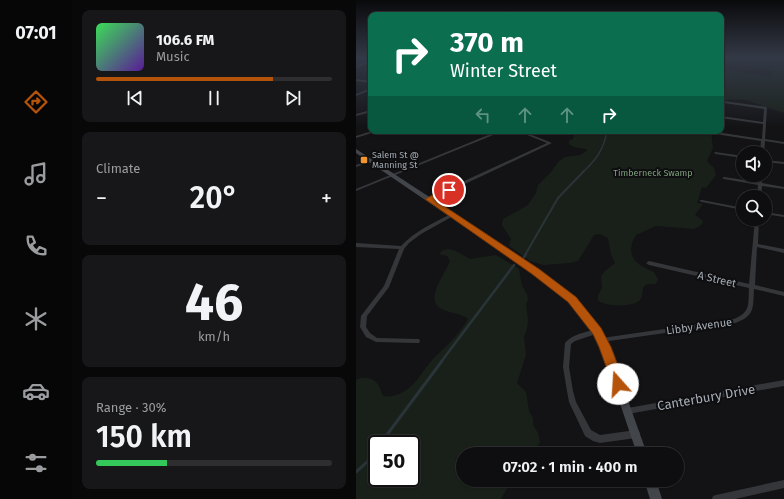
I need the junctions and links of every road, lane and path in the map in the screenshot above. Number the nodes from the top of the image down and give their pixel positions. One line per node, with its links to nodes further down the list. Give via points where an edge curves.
1 (368, 90): 2 (street)
2 (356, 95)
3 (724, 102): 7 (street, via 766,108)
4 (368, 112): 5 (street)
5 (356, 115)
6 (724, 117): 7 (street)
7 (765, 123): 13 (street)
8 (368, 133): 12 (street)
9 (494, 134): 23 (street)
10 (527, 134): 29 (street, via 550,143)
11 (723, 134): 13 (street)
12 (356, 137)
13 (764, 140): 14 (street); 15 (street)
14 (784, 143)
15 (763, 146)
16 (356, 151): 19 (main road)
17 (716, 153): 18 (street)
18 (736, 156)
19 (370, 161): 22 (street); 23 (main road)
20 (772, 161): 21 (street)
21 (784, 164)
22 (356, 166)
23 (392, 175): 27 (street); 29 (main road)
24 (724, 178): 25 (street)
25 (760, 184): 26 (street); 28 (street)
26 (784, 188)
27 (356, 190)
28 (760, 190)
29 (429, 199): 33 (main road)
30 (702, 201): 31 (street)
31 (736, 208)
32 (772, 214): 34 (street)
33 (453, 215): 38 (street, via 416,234); 43 (main road, via 566,295 578,306)
34 (784, 216)
35 (756, 226): 37 (street, Libby Avenue)
36 (356, 245): 38 (street)
37 (755, 245): 39 (street); 41 (street, Libby Avenue)
38 (402, 248): 44 (street, via 386,287 364,316 363,327 368,336 376,340)
39 (784, 251)
40 (649, 263): 41 (street, A Street)
41 (752, 287): 42 (street, A Street); 43 (street, Libby Avenue, via 750,309 740,320)
42 (784, 294)
43 (599, 336): 46 (main road); 47 (street, Libby Avenue, via 573,339 568,343 566,372 573,402 588,432 594,437 609,439)
44 (417, 341)
45 (784, 383): 46 (street, Canterbury Drive)
46 (628, 412): 47 (main road)
47 (636, 434): 48 (main road)
48 (640, 447)
49 (784, 484): 52 (street)
50 (652, 487): 51 (main road)
51 (656, 499)
52 (716, 499)

